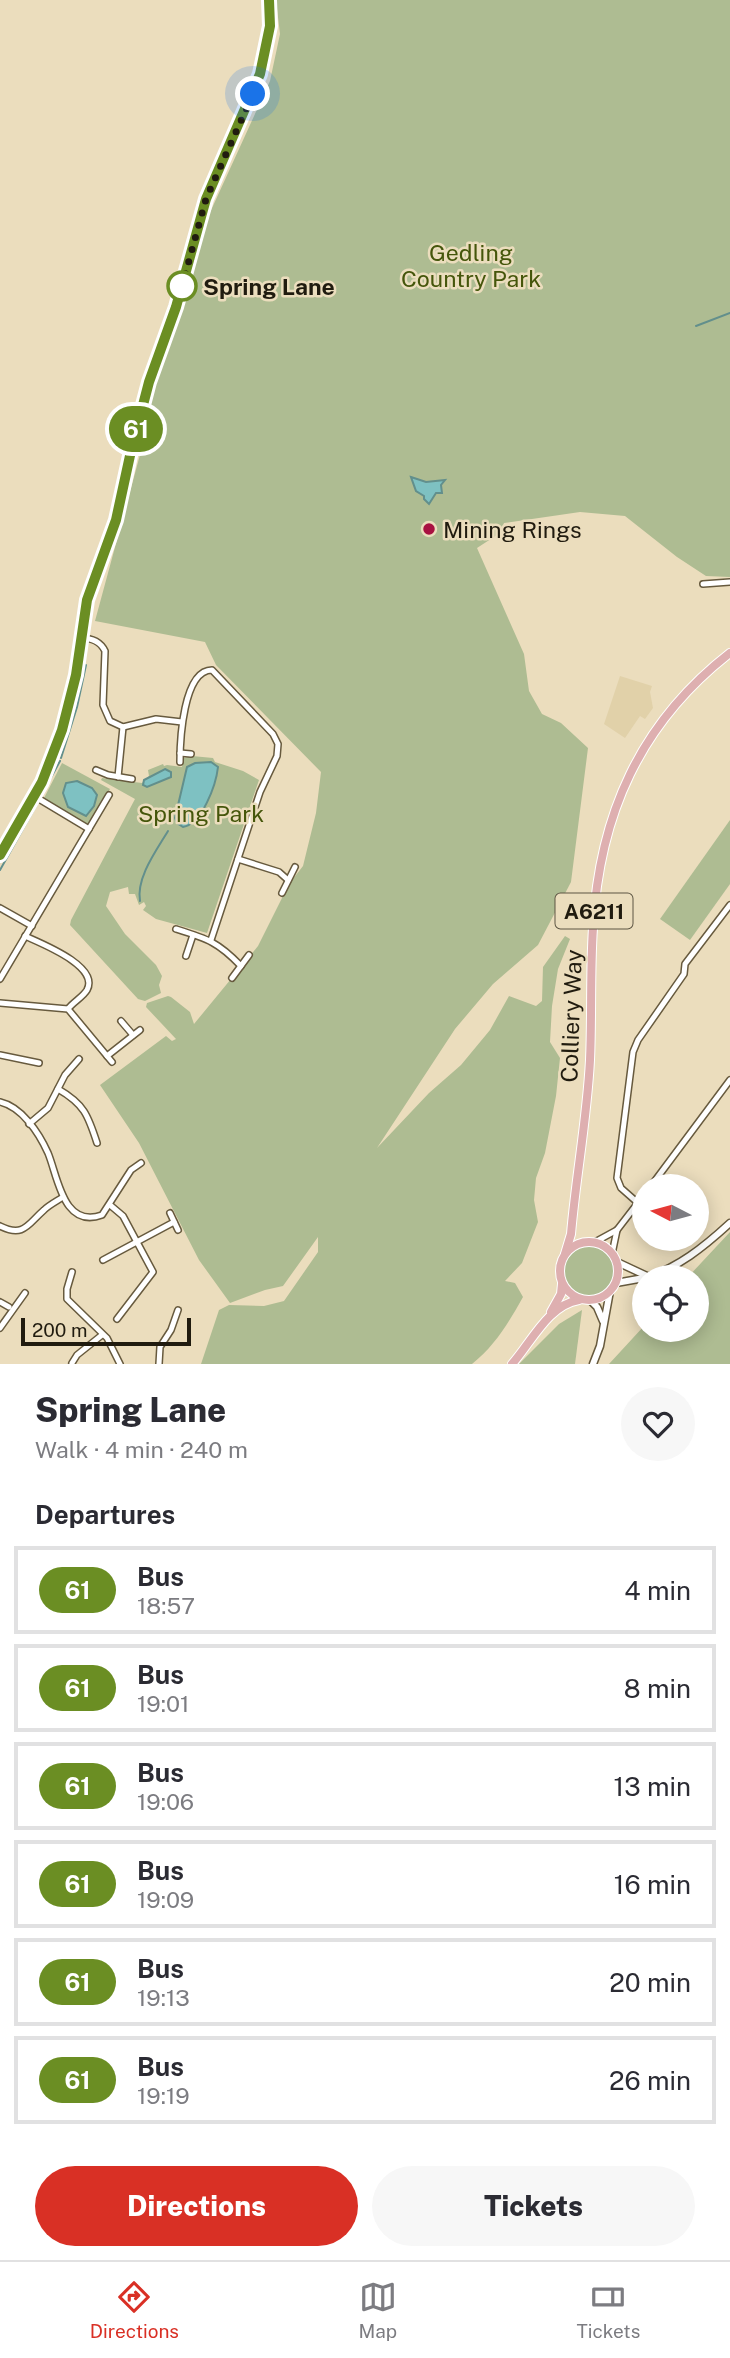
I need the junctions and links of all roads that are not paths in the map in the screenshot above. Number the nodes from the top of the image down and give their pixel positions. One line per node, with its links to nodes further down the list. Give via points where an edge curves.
1 (269, 0): 4 (street, via 270,26 260,74 196,229 176,307 149,382 110,539 87,600)
2 (730, 582): 3 (street)
3 (703, 584)
4 (81, 638): 7 (street, via 95,640 104,648 104,712); 15 (street, via 67,713)
5 (730, 653): 57 (main road, Colliery Way / A6211, via 669,710 645,744 625,785 606,844 593,928 589,1073)
6 (182, 722): 7 (street, via 156,719); 8 (street); 18 (street, via 192,684 198,674 212,670 278,744)
7 (123, 727): 12 (street)
8 (180, 753): 9 (street); 10 (street)
9 (191, 754)
10 (180, 762)
11 (96, 770): 12 (street)
12 (118, 777): 13 (street)
13 (132, 779)
14 (109, 795): 16 (street)
15 (34, 796): 16 (street); 17 (street)
16 (89, 829): 24 (street)
17 (0, 855)
18 (238, 859): 20 (street, via 279,872); 28 (street)
19 (295, 867): 20 (street)
20 (288, 880): 21 (street)
21 (282, 893)
22 (730, 905): 54 (street, via 685,964 684,974 636,1044 617,1178)
23 (0, 908): 24 (street)
24 (32, 926): 27 (street)
25 (176, 929): 26 (street)
26 (193, 935): 28 (street); 30 (street)
27 (25, 936): 33 (street); 35 (street, via 85,970 87,990)
28 (211, 940): 31 (street)
29 (250, 955): 31 (street)
30 (186, 956)
31 (241, 966): 32 (street)
32 (232, 978)
33 (0, 979)
34 (0, 1003): 35 (street)
35 (68, 1010): 38 (street, via 110,1059)
36 (121, 1021): 38 (street)
37 (140, 1030): 38 (street)
38 (133, 1035)
39 (0, 1055): 41 (street)
40 (79, 1059): 42 (street)
41 (35, 1064)
42 (69, 1069): 43 (street); 45 (street)
43 (76, 1074)
44 (730, 1080): 52 (street)
45 (58, 1089): 47 (street, via 48,1108); 49 (street, via 78,1102)
46 (0, 1102): 47 (street, via 16,1109)
47 (29, 1124): 53 (street, via 47,1151)
48 (102, 1133): 49 (street)
49 (95, 1136): 50 (street)
50 (97, 1143)
51 (141, 1163): 55 (street, via 129,1168)
52 (660, 1174)
53 (63, 1197): 55 (street, via 75,1212 89,1217 102,1214); 62 (street)
54 (632, 1198)
55 (110, 1205): 66 (street, via 123,1216)
56 (632, 1211): 64 (street)
57 (573, 1212): 67 (main road, via 578,1233); 68 (main road, Colliery Way / A6211)
58 (170, 1213): 59 (street)
59 (174, 1222): 63 (street); 66 (street)
60 (730, 1223): 73 (street)
61 (0, 1226): 62 (street)
62 (22, 1230): 65 (street)
63 (178, 1230)
64 (617, 1230): 67 (street); 70 (street)
65 (26, 1237)
66 (137, 1241): 69 (street); 85 (street, via 153,1272)
67 (592, 1242): 68 (main road, via 577,1244); 70 (main road, via 604,1246)
68 (565, 1254): 79 (main road, via 559,1268)
69 (112, 1255): 71 (street); 72 (street)
70 (615, 1258): 74 (street); 80 (main road, via 618,1271)
71 (103, 1260)
72 (116, 1263)
73 (671, 1265)
74 (632, 1268)
75 (72, 1272): 76 (street)
76 (70, 1280): 78 (street); 92 (street, via 67,1299)
77 (632, 1281): 80 (street)
78 (77, 1283)
79 (562, 1284): 83 (main road); 88 (main road)
80 (613, 1287): 83 (main road, via 601,1298); 90 (street)
81 (25, 1293): 91 (street)
82 (121, 1300): 85 (street)
83 (585, 1300): 88 (main road, via 569,1301); 90 (street, via 599,1310)
84 (0, 1301): 86 (street)
85 (127, 1304): 89 (street)
86 (9, 1307)
87 (178, 1310): 95 (street, via 170,1318 171,1330 159,1351)
88 (548, 1318): 96 (main road)
89 (117, 1319)
90 (604, 1323): 97 (street)
91 (0, 1328)
92 (102, 1335): 93 (street, via 74,1353); 94 (street)
93 (72, 1363)
94 (120, 1364)
95 (159, 1364)
96 (512, 1364)
97 (593, 1364)

